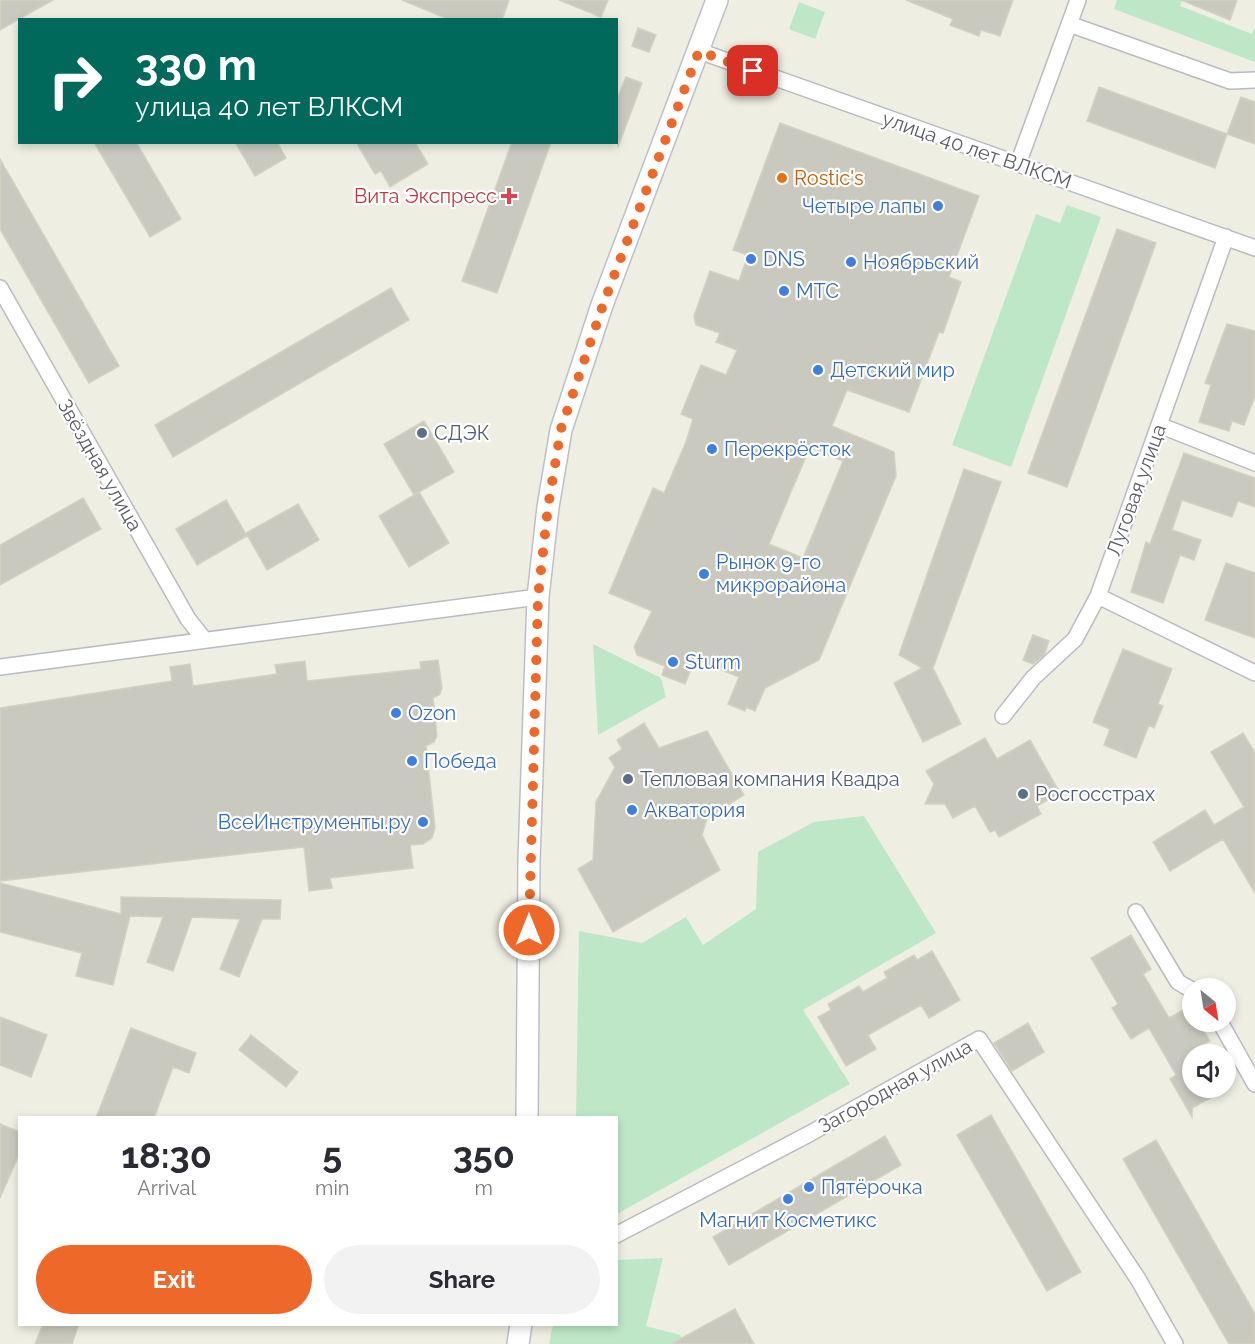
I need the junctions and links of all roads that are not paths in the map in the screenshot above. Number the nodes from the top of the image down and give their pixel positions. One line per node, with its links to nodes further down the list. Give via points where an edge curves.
1 (717, 0): 4 (main road)
2 (1078, 0): 3 (street)
3 (1069, 24): 5 (street, via 1230,81); 6 (street)
4 (699, 51): 6 (street, улица 40 лет ВЛКСМ); 13 (main road, via 603,305 561,429)
5 (1255, 80)
6 (1018, 164): 7 (street, улица 40 лет ВЛКСМ)
7 (1226, 237): 8 (street, улица 40 лет ВЛКСМ); 10 (street, Луговая улица)
8 (1255, 248)
9 (0, 288): 14 (street, Звёздная улица, via 188,619)
10 (1159, 424): 11 (street); 12 (street, Луговая улица)
11 (1255, 463)
12 (1098, 596): 16 (street); 17 (street, Луговая улица, via 1076,639 1033,678)
13 (538, 597): 14 (street); 22 (main road, via 529,860)
14 (204, 639): 15 (street)
15 (0, 667)
16 (1255, 673)
17 (1003, 716)
18 (1136, 912): 19 (street)
19 (1182, 984)
20 (1226, 1032): 21 (street)
21 (1255, 1084)
22 (527, 1116)
23 (618, 1234): 26 (street, Загородная улица, via 979,1039 1138,1279)
24 (521, 1326): 25 (main road)
25 (518, 1344)
26 (1175, 1344)

